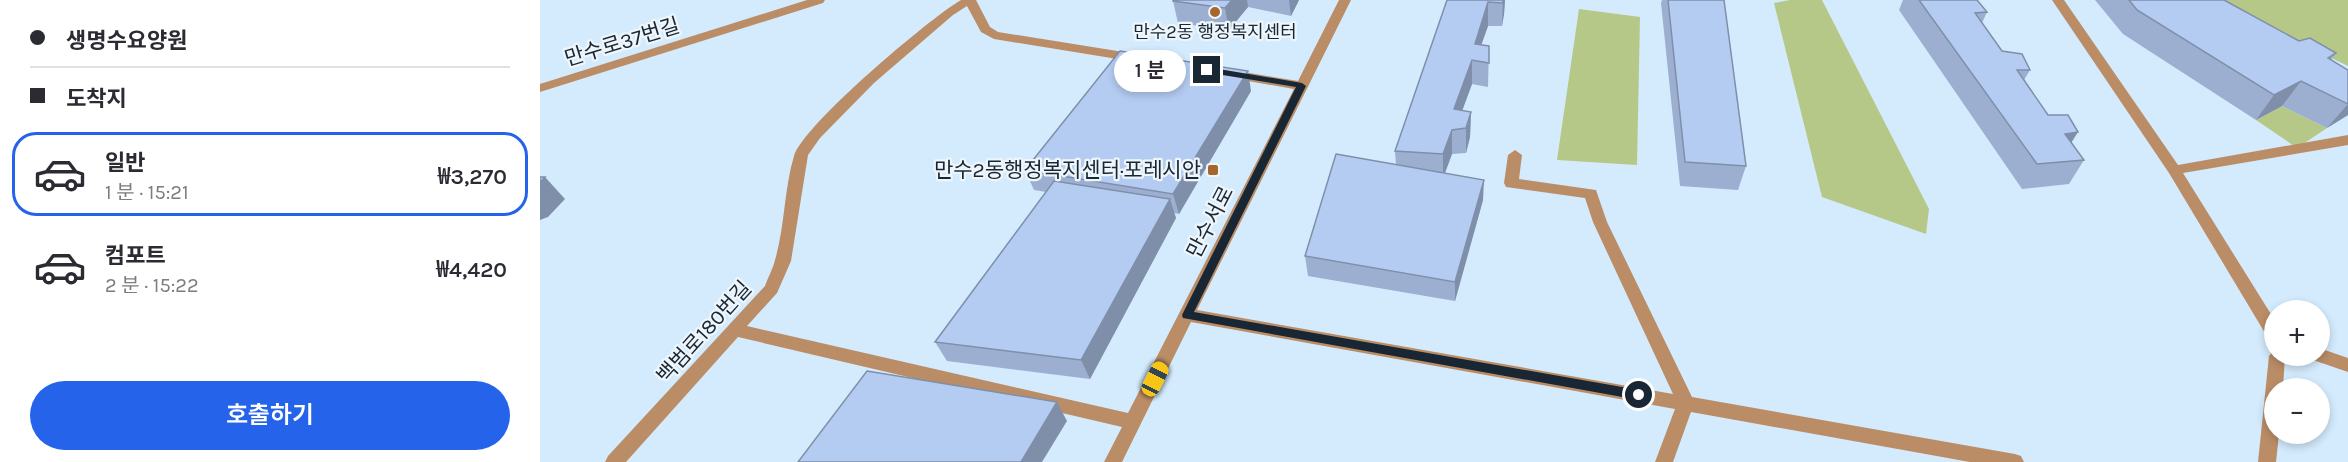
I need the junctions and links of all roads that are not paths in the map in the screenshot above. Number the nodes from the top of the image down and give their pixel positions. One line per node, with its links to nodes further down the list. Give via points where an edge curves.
1 (819, 0): 8 (street, 만수로37번길)
2 (970, 0): 5 (street, via 985,29 994,35); 14 (street, 백범로180번길, via 949,12 869,80 801,154 783,261 771,289)
3 (1345, 0): 7 (street, 만수서로)
4 (2058, 0): 11 (street)
5 (1148, 60)
6 (1219, 72): 7 (street)
7 (1302, 86): 12 (street, 만수서로)
8 (540, 88)
9 (2348, 140): 11 (street)
10 (1515, 154): 18 (street, via 1510,183 1591,194 1600,222)
11 (2174, 170): 13 (street)
12 (1187, 315): 18 (street); 19 (street, 만수서로)
13 (2264, 317)
14 (736, 330): 19 (street); 20 (street, 백범로180번길)
15 (2330, 358): 16 (street)
16 (2348, 365)
17 (2276, 366): 24 (street)
18 (1686, 403): 22 (street); 23 (street)
19 (1133, 422): 21 (street, 만수서로)
20 (614, 462)
21 (1113, 462)
22 (1664, 462)
23 (2015, 462)
24 (2267, 462)

